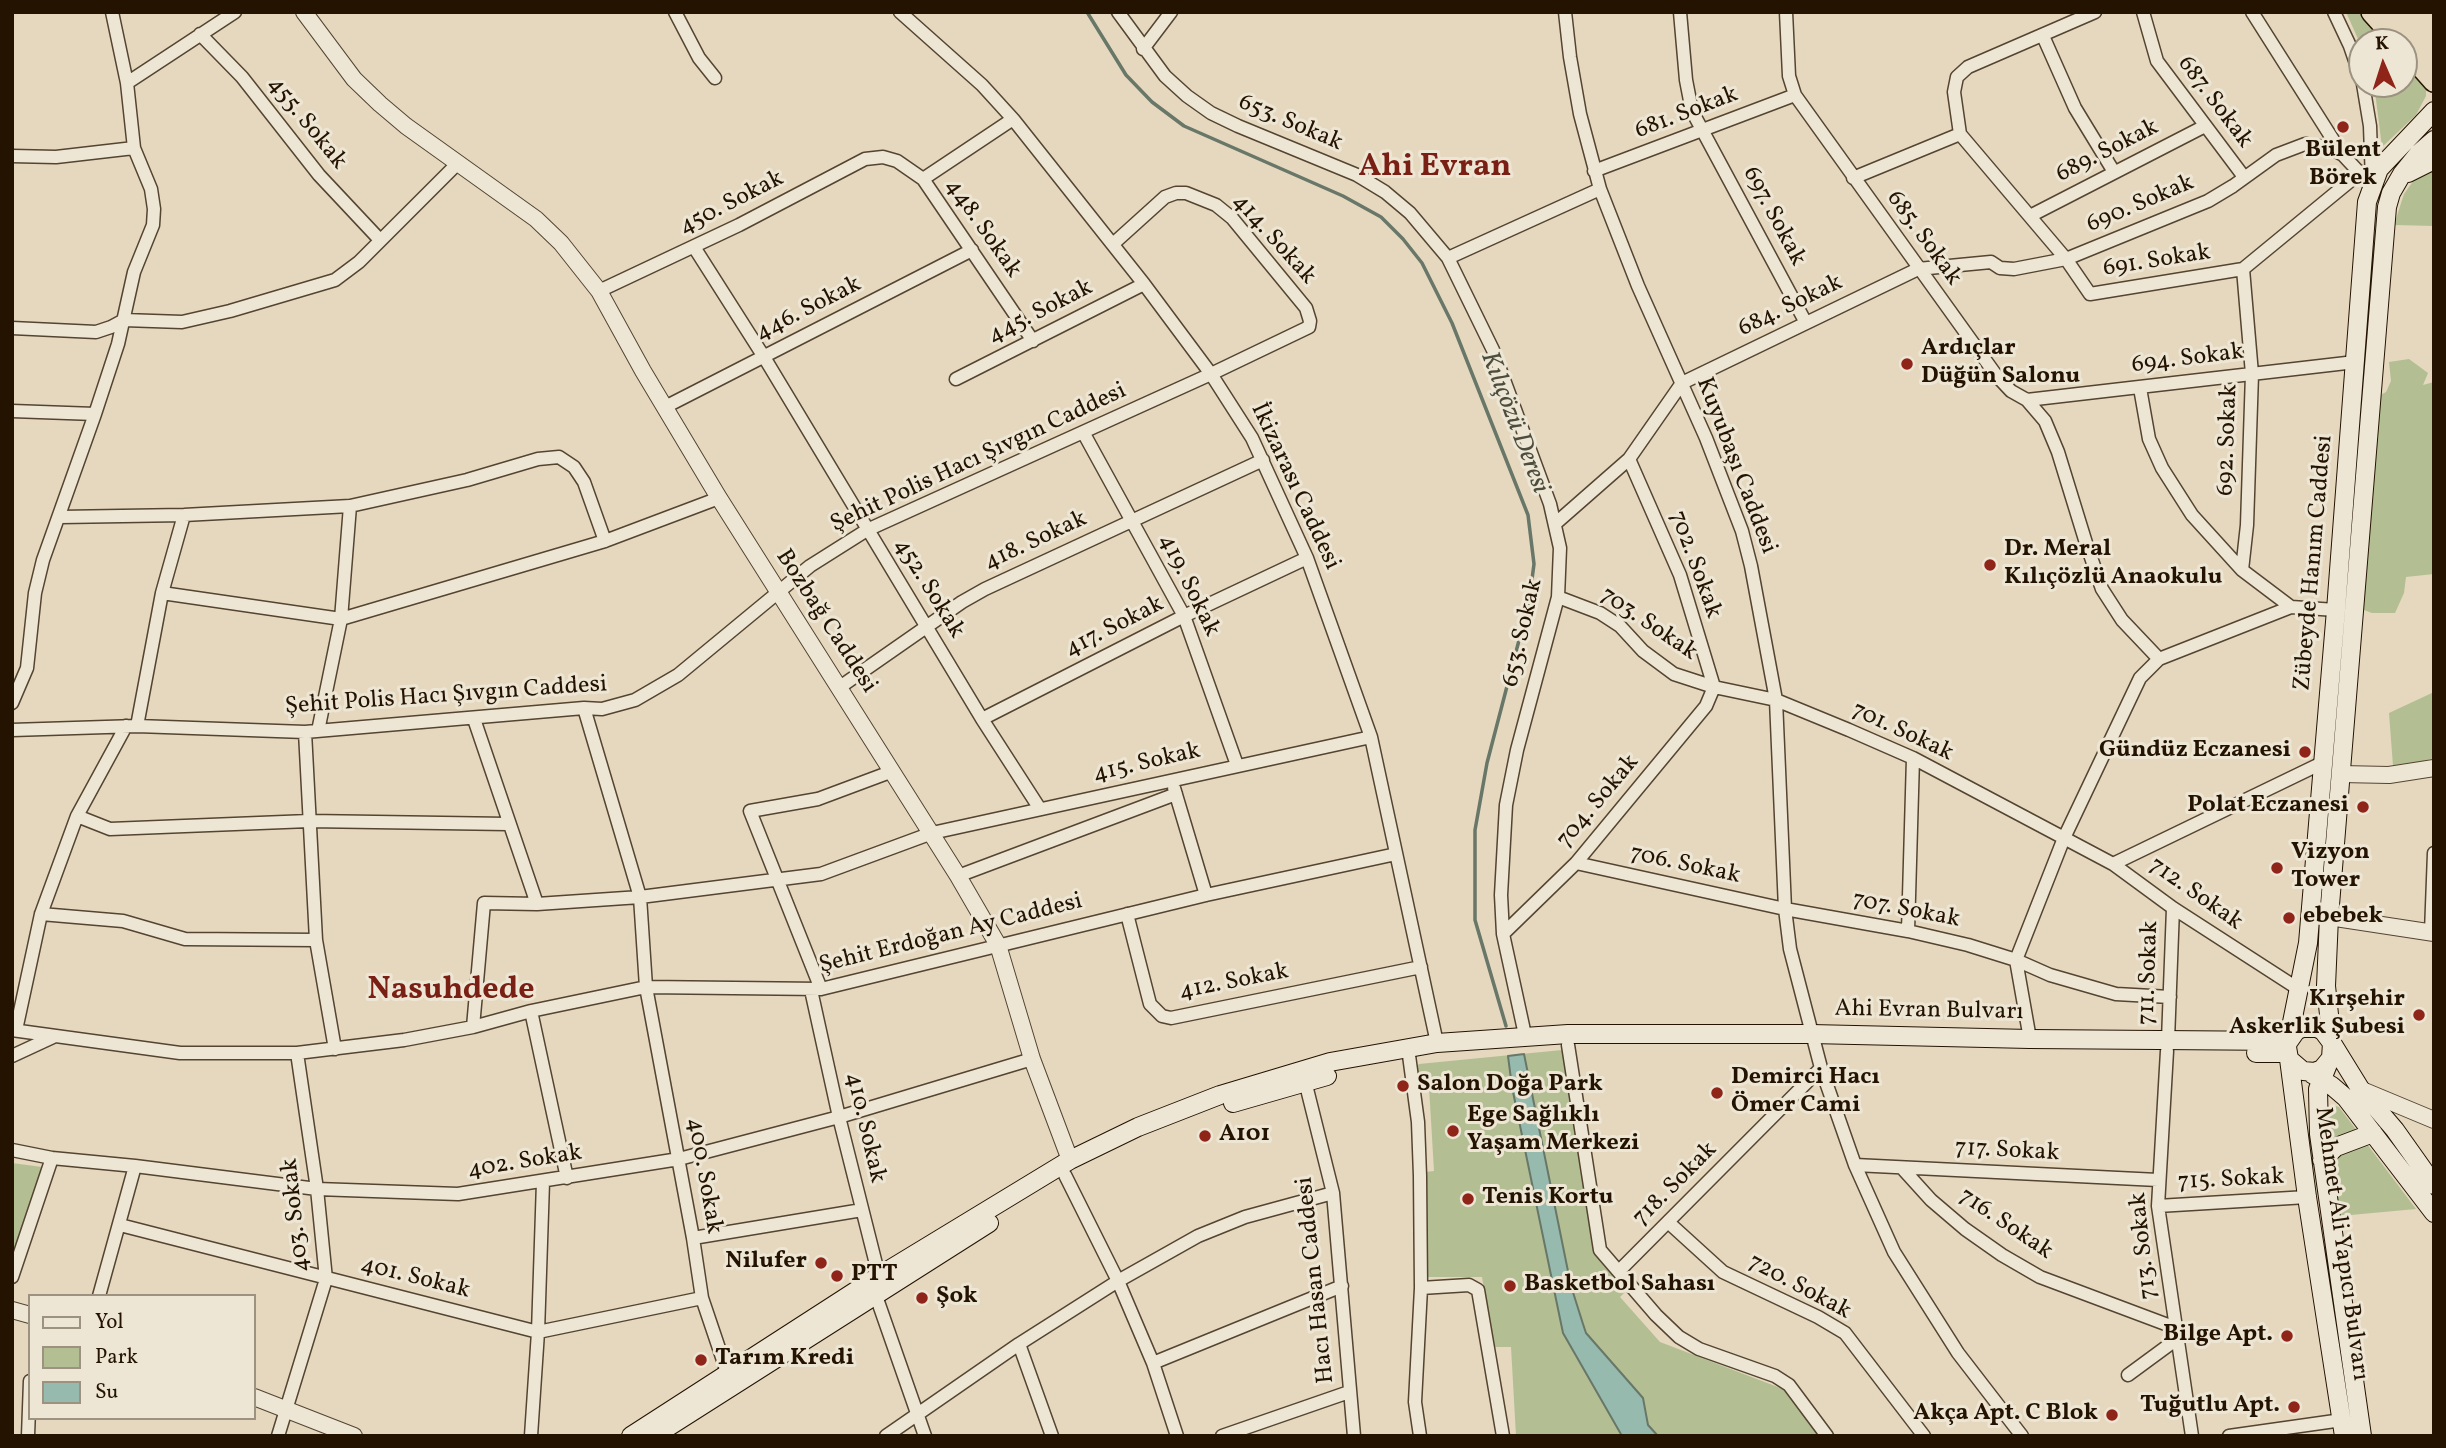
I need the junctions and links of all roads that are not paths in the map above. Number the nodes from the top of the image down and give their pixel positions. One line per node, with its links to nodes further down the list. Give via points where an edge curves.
1 (112, 12): 27 (street)
2 (235, 12): 20 (street)
3 (304, 12): 41 (street, Bozbağ Caddesi, via 354,79)
4 (675, 12): 26 (street)
5 (900, 12): 31 (street, İkizarası Caddesi)
6 (1118, 12): 23 (street, 653. Sokak)
7 (1171, 12): 23 (street)
8 (1565, 12): 42 (street, Kuyubaşı Caddesi, via 1580,114)
9 (1680, 12): 33 (street, 697. Sokak, via 1690,101)
10 (1786, 12): 28 (street, via 1789,76)
11 (2095, 12): 21 (street)
12 (2143, 12): 32 (street, 687. Sokak, via 2157,61)
13 (2252, 12): 37 (street)
14 (2334, 12): 22 (street)
15 (2372, 12): 18 (highway)
16 (2395, 12): 25 (highway)
17 (2418, 12): 19 (highway)
18 (2386, 28)
19 (2434, 30)
20 (200, 34): 27 (street); 51 (street, 455. Sokak)
21 (2043, 36): 34 (street, via 1968,67 1957,77 1954,92); 43 (street, via 2075,108)
22 (2348, 42)
23 (1143, 49): 55 (street, 653. Sokak, via 1165,76 1211,113 1357,175 1385,192 1410,213)
24 (2418, 60): 25 (highway)
25 (2432, 72)
26 (715, 78)
27 (127, 83): 36 (street)
28 (1795, 95): 33 (street, 681. Sokak); 45 (street, 685. Sokak)
29 (2365, 98): 47 (street, via 2370,126)
30 (2434, 111): 47 (main road, Zübeyde Hanım Caddesi)
31 (1013, 119): 46 (street); 52 (street, İkizarası Caddesi)
32 (2205, 126): 43 (street, 689. Sokak); 44 (street, 687. Sokak)
33 (1703, 130): 42 (street, 681. Sokak); 62 (street, 697. Sokak)
34 (1960, 134): 45 (street); 50 (street, 691. Sokak)
35 (2434, 140): 48 (main road, Zübeyde Hanım Caddesi)
36 (134, 148): 38 (street, via 56,157); 61 (street, via 154,208)
37 (2343, 155): 44 (street, 690. Sokak, via 2305,144 2276,155); 47 (street, 690. Sokak)
38 (12, 156)
39 (883, 157): 46 (street, 448. Sokak); 53 (street, 450. Sokak, via 865,159)
40 (2434, 160): 48 (main road, via 2404,175)
41 (458, 163): 51 (street); 60 (street, Bozbağ Caddesi, via 548,230)
42 (1594, 171): 49 (street, Kuyubaşı Caddesi)
43 (2114, 172): 50 (street, 689. Sokak)
44 (2244, 177): 56 (street, 690. Sokak, via 2208,201)
45 (1853, 178): 57 (street, 685. Sokak)
46 (923, 179): 54 (street, 448. Sokak)
47 (2366, 179): 58 (street, 691. Sokak); 67 (main road, Zübeyde Hanım Caddesi)
48 (2398, 183): 115 (main road, Zübeyde Hanım Caddesi, via 2387,206)
49 (1600, 189): 55 (street); 71 (street, Kuyubaşı Caddesi)
50 (2030, 216): 56 (street, 691. Sokak)
51 (380, 240): 61 (street, via 335,280 304,291 182,322)
52 (1113, 244): 59 (street, İkizarası Caddesi); 64 (street, 414. Sokak, via 1176,193 1216,205 1306,308 1309,327)
53 (694, 247): 60 (street, 450. Sokak); 66 (street, 452. Sokak)
54 (972, 250): 65 (street, 448. Sokak); 66 (street, 446. Sokak)
55 (1448, 258): 85 (street, 653. Sokak, via 1493,350)
56 (2066, 260): 57 (street, 690. Sokak, via 2014,269 1991,262); 58 (street, 691. Sokak, via 2090,294)
57 (1918, 269): 62 (street, 684. Sokak); 73 (street, 685. Sokak, via 1996,375)
58 (2243, 270): 68 (street, 692. Sokak)
59 (1144, 284): 65 (street, 445. Sokak); 69 (street, İkizarası Caddesi)
60 (600, 291): 74 (street, Bozbağ Caddesi)
61 (124, 320): 63 (street, via 96,332); 76 (street)
62 (1806, 323): 71 (street, 684. Sokak)
63 (12, 328)
64 (1299, 333): 69 (street, Şehit Polis Hacı Şıvgın Caddesi)
65 (1033, 341): 70 (street, 445. Sokak)
66 (764, 357): 74 (street, 446. Sokak); 86 (street, 452. Sokak)
67 (2355, 362): 68 (street, 694. Sokak); 94 (main road, Zübeyde Hanım Caddesi)
68 (2252, 373): 72 (street, 694. Sokak); 89 (street, 692. Sokak, via 2248,525)
69 (1212, 374): 77 (street, Şehit Polis Hacı Şıvgın Caddesi); 79 (street, İkizarası Caddesi)
70 (956, 379)
71 (1682, 383): 78 (street); 101 (street, Kuyubaşı Caddesi, via 1742,531)
72 (2140, 387): 73 (street, 694. Sokak); 89 (street, via 2149,439 2162,468 2192,515)
73 (2027, 400): 98 (street, 685. Sokak, via 2045,421 2059,452 2102,589 2122,620)
74 (665, 407): 80 (street, Bozbağ Caddesi)
75 (12, 411): 76 (street)
76 (95, 414): 83 (street)
77 (1083, 432): 84 (street, 419. Sokak); 86 (street, Şehit Polis Hacı Şıvgın Caddesi)
78 (1629, 459): 85 (street); 100 (street, 702. Sokak, via 1680,575)
79 (1263, 460): 84 (street, 418. Sokak); 88 (street, İkizarası Caddesi)
80 (719, 498): 87 (street); 90 (street, Bozbağ Caddesi)
81 (350, 506): 82 (street); 87 (street, via 467,480 538,458 559,457 574,467 584,482); 96 (street)
82 (184, 515): 83 (street); 91 (street)
83 (60, 517): 102 (street, via 35,593 27,668)
84 (1132, 520): 95 (street, 419. Sokak); 97 (street, 418. Sokak, via 985,589)
85 (1556, 523): 92 (street, 653. Sokak)
86 (867, 530): 90 (street, Şehit Polis Hacı Şıvgın Caddesi); 97 (street, 452. Sokak)
87 (605, 541): 96 (street)
88 (1307, 558): 95 (street, 417. Sokak); 109 (street, İkizarası Caddesi)
89 (2242, 570): 93 (street)
90 (779, 592): 99 (street, Bozbağ Caddesi); 103 (street, Şehit Polis Hacı Şıvgın Caddesi, via 664,684 618,706)
91 (162, 593): 96 (street); 106 (street)
92 (1559, 597): 100 (street, 703. Sokak, via 1620,626 1674,674); 140 (street, 653. Sokak, via 1506,804)
93 (2291, 607): 94 (street); 98 (street)
94 (2336, 610): 111 (main road, Zübeyde Hanım Caddesi)
95 (1184, 616): 105 (street, 417. Sokak); 112 (street, 419. Sokak)
96 (341, 620): 108 (street)
97 (928, 626): 99 (street, 418. Sokak); 105 (street, 452. Sokak)
98 (2159, 659): 123 (street, via 2140,678)
99 (840, 687): 114 (street, Bozbağ Caddesi)
100 (1714, 687): 101 (street, 701. Sokak); 126 (street, 704. Sokak, via 1706,706)
101 (1776, 700): 110 (street, 701. Sokak); 134 (street, Kuyubaşı Caddesi)
102 (12, 703)
103 (584, 708): 104 (street, Şehit Polis Hacı Şıvgın Caddesi); 131 (street, 400. Sokak)
104 (474, 719): 108 (street, Şehit Polis Hacı Şıvgın Caddesi); 121 (street)
105 (982, 719): 118 (street, 452. Sokak)
106 (132, 726): 107 (street, Şehit Polis Hacı Şıvgın Caddesi); 108 (street, Şehit Polis Hacı Şıvgın Caddesi); 119 (street)
107 (12, 730)
108 (312, 732): 120 (street)
109 (1371, 737): 112 (street, 415. Sokak); 125 (street, İkizarası Caddesi)
110 (1913, 758): 123 (street, 701. Sokak); 138 (street)
111 (2322, 762): 127 (street); 147 (main road, Zübeyde Hanım Caddesi)
112 (1237, 765): 116 (street, 415. Sokak)
113 (2434, 768): 115 (street, via 2389,775)
114 (893, 771): 122 (street, Bozbağ Caddesi); 129 (street, 410. Sokak, via 818,799 750,811)
115 (2341, 774): 137 (main road, Zübeyde Hanım Caddesi)
116 (1171, 779): 117 (street); 118 (street, 415. Sokak)
117 (1176, 794): 128 (street); 130 (street)
118 (1040, 809): 122 (street, 415. Sokak)
119 (77, 816): 120 (street, via 110,829); 135 (street)
120 (309, 821): 121 (street); 141 (street)
121 (509, 824): 132 (street)
122 (932, 833): 128 (street, Bozbağ Caddesi); 129 (street, 415. Sokak, via 821,874)
123 (2064, 838): 127 (street, 712. Sokak); 143 (street)
124 (2434, 853): 139 (street)
125 (1396, 854): 130 (street, Şehit Erdoğan Ay Caddesi); 144 (street, İkizarası Caddesi)
126 (1576, 863): 134 (street, 706. Sokak); 140 (street, 704. Sokak)
127 (2113, 864): 133 (street, 712. Sokak)
128 (958, 876): 142 (street, Bozbağ Caddesi)
129 (778, 880): 131 (street, 415. Sokak); 146 (street, 410. Sokak)
130 (1206, 895): 136 (street, Şehit Erdoğan Ay Caddesi)
131 (640, 897): 132 (street, 415. Sokak); 145 (street, 400. Sokak)
132 (537, 904): 150 (street, 415. Sokak, via 484,903)
133 (2173, 908): 147 (street, 712. Sokak); 148 (street, 711. Sokak)
134 (1785, 909): 138 (street, 707. Sokak); 156 (street, Kuyubaşı Caddesi)
135 (41, 914): 141 (street, via 123,921 185,939); 151 (street)
136 (1127, 914): 142 (street, Şehit Erdoğan Ay Caddesi); 144 (street, 412. Sokak, via 1150,1004 1171,1018)
137 (2329, 916): 139 (street); 158 (main road, Zübeyde Hanım Caddesi, via 2326,986)
138 (1908, 932): 143 (street, 707. Sokak)
139 (2432, 933)
140 (1503, 934): 152 (street, 653. Sokak)
141 (316, 940): 160 (street)
142 (998, 945): 146 (street, Şehit Erdoğan Ay Caddesi); 165 (street, Bozbağ Caddesi)
143 (2016, 960): 148 (street, 707. Sokak, via 2116,995); 155 (street)
144 (1421, 967): 157 (street, İkizarası Caddesi)
145 (646, 986): 146 (street, Şehit Erdoğan Ay Caddesi); 149 (street, Şehit Erdoğan Ay Caddesi); 175 (street, 400. Sokak)
146 (816, 990): 170 (street, 410. Sokak)
147 (2300, 990): 161 (main road, Zübeyde Hanım Caddesi)
148 (2170, 997): 159 (street, 711. Sokak)
149 (531, 1011): 150 (street, Şehit Erdoğan Ay Caddesi); 181 (street)
150 (473, 1027): 160 (street, Şehit Erdoğan Ay Caddesi)
151 (14, 1030): 153 (street, Şehit Erdoğan Ay Caddesi)
152 (1525, 1035): 154 (main road); 157 (main road)
153 (54, 1037): 162 (street, Şehit Erdoğan Ay Caddesi, via 180,1053); 164 (street)
154 (1568, 1039): 156 (main road, Ahi Evran Bulvarı); 163 (main road); 194 (street, via 1600,1250)
155 (2030, 1039): 156 (main road, Ahi Evran Bulvarı); 159 (main road, Ahi Evran Bulvarı)
156 (1812, 1040): 159 (main road, Ahi Evran Bulvarı); 166 (street, Kuyubaşı Caddesi)
157 (1437, 1043): 163 (main road)
158 (2332, 1043): 161 (main road, via 2323,1031 2309,1027 2296,1031); 167 (main road, via 2331,1058); 169 (main road)
159 (2167, 1045): 161 (main road, Ahi Evran Bulvarı); 182 (street, 713. Sokak)
160 (335, 1049): 162 (street, Şehit Erdoğan Ay Caddesi)
161 (2288, 1051): 167 (main road, via 2297,1069); 187 (main road, Mehmet Ali Yapıcı Bulvarı)
162 (297, 1053): 185 (street, 403. Sokak)
163 (1408, 1054): 168 (main road); 179 (main road, via 1330,1062 1241,1088 1138,1127); 200 (street, via 1418,1122)
164 (12, 1056)
165 (1032, 1059): 170 (street, 402. Sokak); 179 (street, Bozbağ Caddesi)
166 (1821, 1068): 177 (street, Kuyubaşı Caddesi); 191 (street, 718. Sokak)
167 (2319, 1072): 172 (main road); 176 (main road, Mehmet Ali Yapıcı Bulvarı)
168 (1305, 1081): 179 (main road, via 1234,1102); 186 (street, Hacı Hasan Caddesi)
169 (2361, 1090): 171 (street); 184 (main road)
170 (839, 1117): 175 (street, 402. Sokak); 189 (street, 410. Sokak)
171 (2434, 1120)
172 (2373, 1133): 176 (main road, via 2336,1147); 190 (main road)
173 (12, 1150): 174 (street, 402. Sokak)
174 (52, 1158): 178 (street, 402. Sokak); 195 (street)
175 (678, 1159): 181 (street, 402. Sokak); 193 (street, 400. Sokak)
176 (2322, 1160): 232 (main road, Mehmet Ali Yapıcı Bulvarı)
177 (1855, 1165): 180 (street, 717. Sokak); 229 (street, Kuyubaşı Caddesi, via 1894,1252 1958,1353)
178 (135, 1166): 185 (street, 402. Sokak); 192 (street)
179 (1067, 1168): 197 (street); 198 (main road)
180 (1902, 1168): 182 (street, 717. Sokak); 204 (street, 716. Sokak, via 1931,1200 2002,1255 2040,1277)
181 (567, 1178): 183 (street, 402. Sokak)
182 (2158, 1180): 188 (street, 713. Sokak)
183 (543, 1182): 185 (street, 402. Sokak, via 458,1194); 203 (street)
184 (2434, 1185)
185 (317, 1189): 196 (street, 403. Sokak)
186 (1333, 1193): 197 (street, via 1245,1217 1198,1236); 199 (street, Hacı Hasan Caddesi)
187 (2307, 1197): 188 (street, 715. Sokak); 213 (main road, Mehmet Ali Yapıcı Bulvarı)
188 (2158, 1206): 204 (street, 713. Sokak)
189 (862, 1210): 193 (street); 198 (street, 410. Sokak)
190 (2434, 1213)
191 (1668, 1222): 194 (street, 718. Sokak); 228 (street, 720. Sokak, via 1723,1272 1845,1333)
192 (120, 1225): 196 (street, 401. Sokak); 201 (street)
193 (693, 1238): 202 (street, 400. Sokak)
194 (1619, 1271): 227 (street, via 1679,1337 1789,1385)
195 (12, 1277)
196 (326, 1279): 203 (street, 401. Sokak); 211 (street, 403. Sokak)
197 (1118, 1281): 205 (street); 206 (street)
198 (877, 1284): 207 (main road); 212 (street, 410. Sokak); 218 (main road)
199 (1342, 1286): 206 (street); 209 (street, Hacı Hasan Caddesi)
200 (1421, 1288): 225 (street, via 1415,1402); 226 (street, via 1469,1285 1478,1290)
201 (100, 1294)
202 (702, 1298): 203 (street, 401. Sokak); 207 (street, 400. Sokak)
203 (538, 1332): 216 (street)
204 (2177, 1334): 208 (street); 230 (street, 713. Sokak)
205 (1019, 1344): 212 (street); 221 (street)
206 (1153, 1363): 222 (street)
207 (727, 1372): 217 (main road)
208 (2128, 1375)
209 (1349, 1392): 223 (street); 224 (street, Hacı Hasan Caddesi)
210 (256, 1397): 211 (street)
211 (286, 1409): 214 (street, 403. Sokak); 215 (street)
212 (918, 1416): 219 (street); 220 (street, 410. Sokak)
213 (2343, 1428): 231 (street)
214 (278, 1436)
215 (354, 1436)
216 (531, 1436)
217 (631, 1436)
218 (654, 1436)
219 (886, 1436)
220 (925, 1436)
221 (1052, 1436)
222 (1177, 1436)
223 (1222, 1436)
224 (1354, 1436)
225 (1420, 1436)
226 (1503, 1436)
227 (1827, 1436)
228 (1924, 1436)
229 (2022, 1436)
230 (2192, 1436)
231 (2230, 1436)
232 (2362, 1436)

